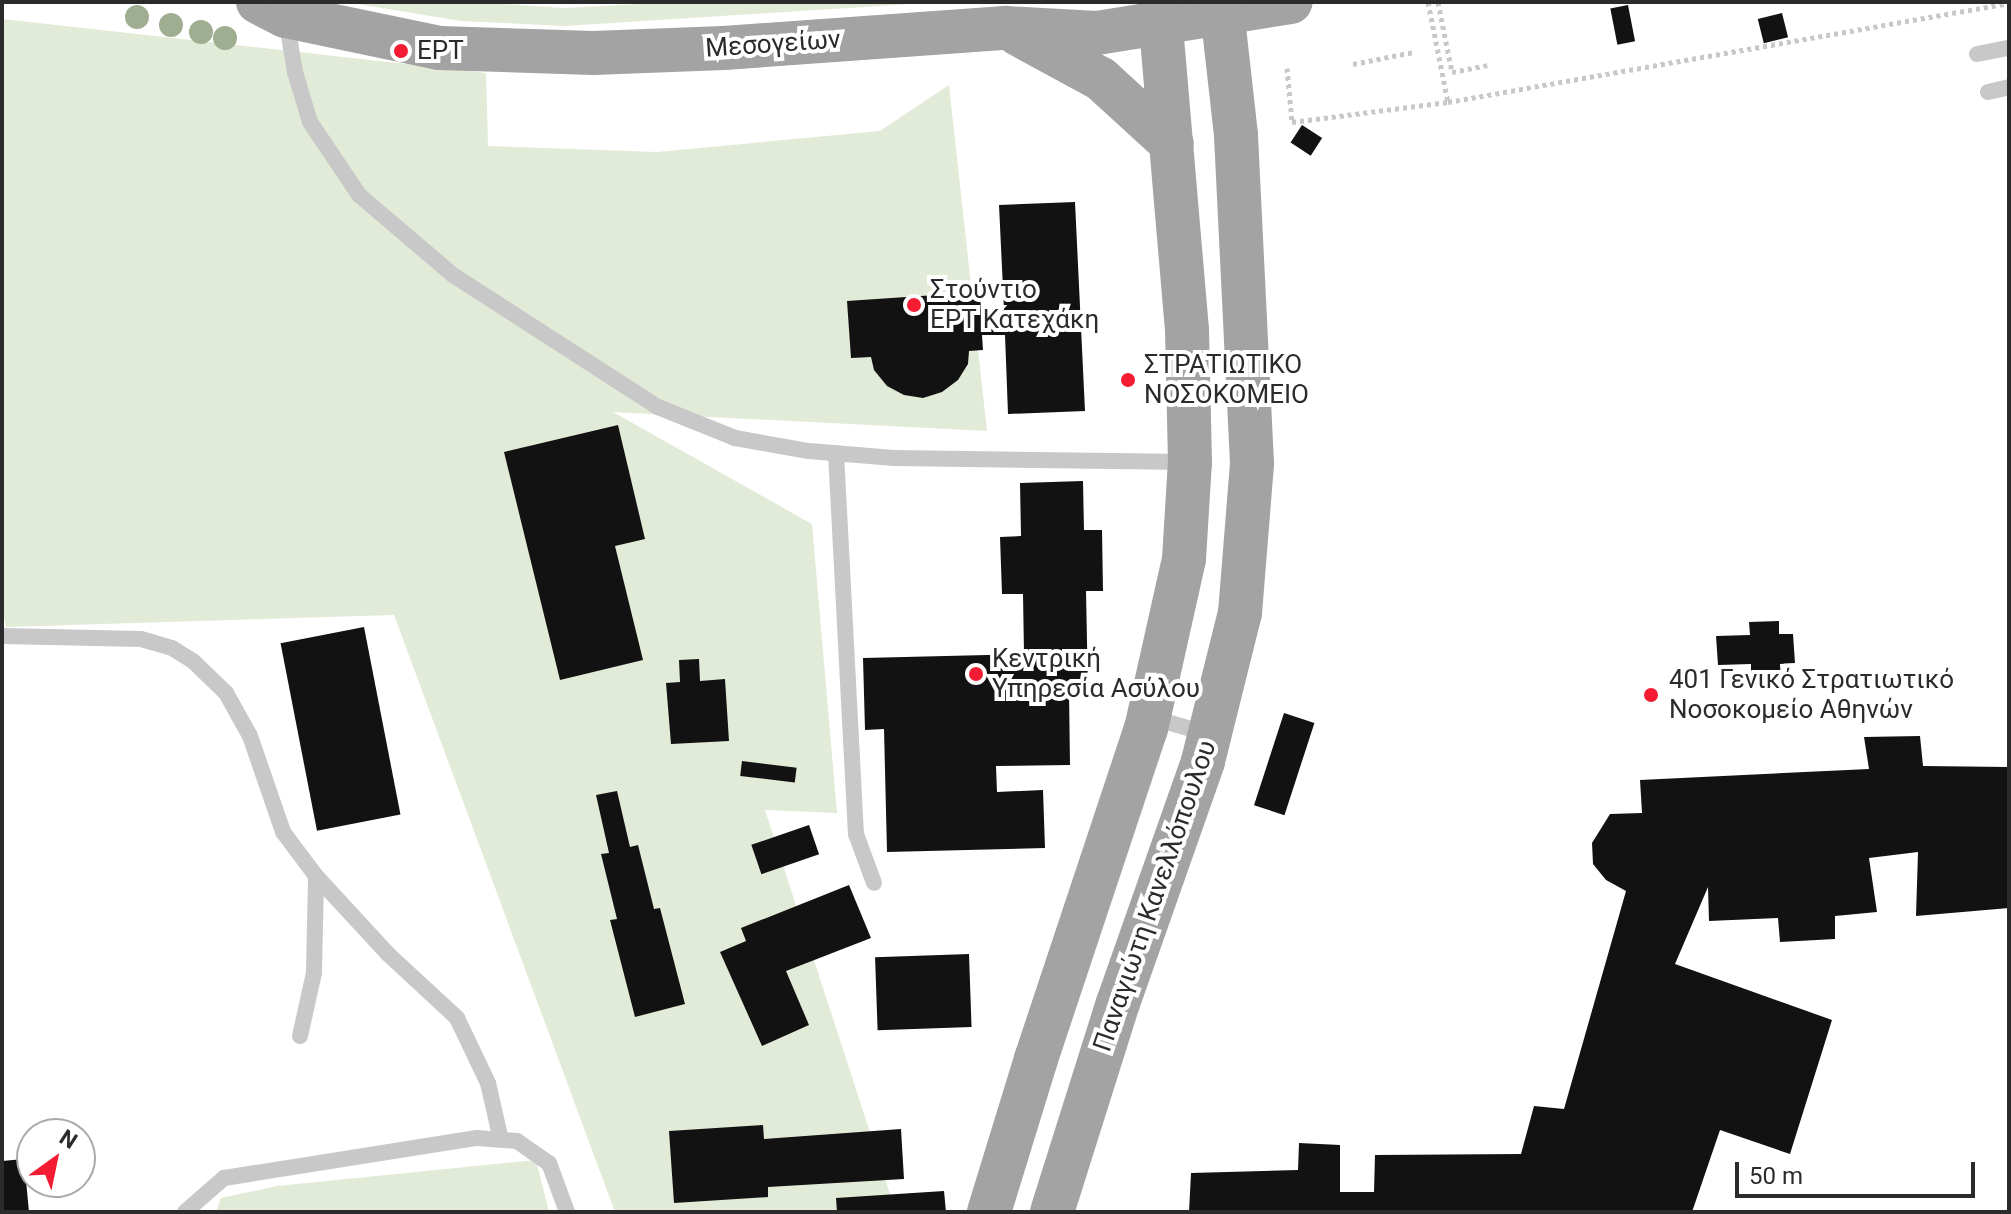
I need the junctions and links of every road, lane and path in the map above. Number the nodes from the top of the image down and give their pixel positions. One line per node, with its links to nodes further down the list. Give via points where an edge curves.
1 (1065, 2): 9 (main road)
2 (1291, 2): 6 (main road, Μεσογείων)
3 (1428, 2): 18 (path)
4 (1438, 2): 14 (path, via 1452,72)
5 (2009, 3): 18 (path)
6 (1222, 8): 8 (main road, Μεσογείων); 24 (main road, Παναγιώτη Κανελλόπουλου, via 1236,135 1252,463 1240,613)
7 (272, 9): 9 (main road, Μεσογείων, via 439,48 593,53); 20 (lane, via 310,122 359,195 453,275 658,407 735,438)
8 (1161, 14): 9 (main road, Μεσογείων, via 1097,33); 19 (main road)
9 (1005, 28): 19 (main road, via 1101,79)
10 (2009, 48): 12 (lane)
11 (1414, 52): 13 (path)
12 (1977, 54)
13 (1353, 64)
14 (1487, 65)
15 (1287, 68): 18 (path, via 1292,122)
16 (2009, 87): 17 (lane)
17 (1988, 92)
18 (1448, 102)
19 (1172, 144): 21 (main road, via 1187,330)
20 (836, 453): 21 (lane); 26 (lane, via 856,834)
21 (1190, 462): 23 (main road, via 1184,559)
22 (2, 636): 25 (lane, via 141,639 172,648 194,662 226,693 250,736 283,832)
23 (1150, 717): 24 (lane); 31 (main road)
24 (1210, 734): 32 (main road, Παναγιώτη Κανελλόπουλου)
25 (316, 876): 27 (lane, via 314,973); 28 (lane, via 457,1018 488,1083)
26 (874, 883)
27 (300, 1036)
28 (501, 1140): 29 (lane, via 477,1138 224,1178); 30 (lane, via 517,1141 549,1163)
29 (185, 1212)
30 (567, 1212)
31 (989, 1212)
32 (1052, 1212)

